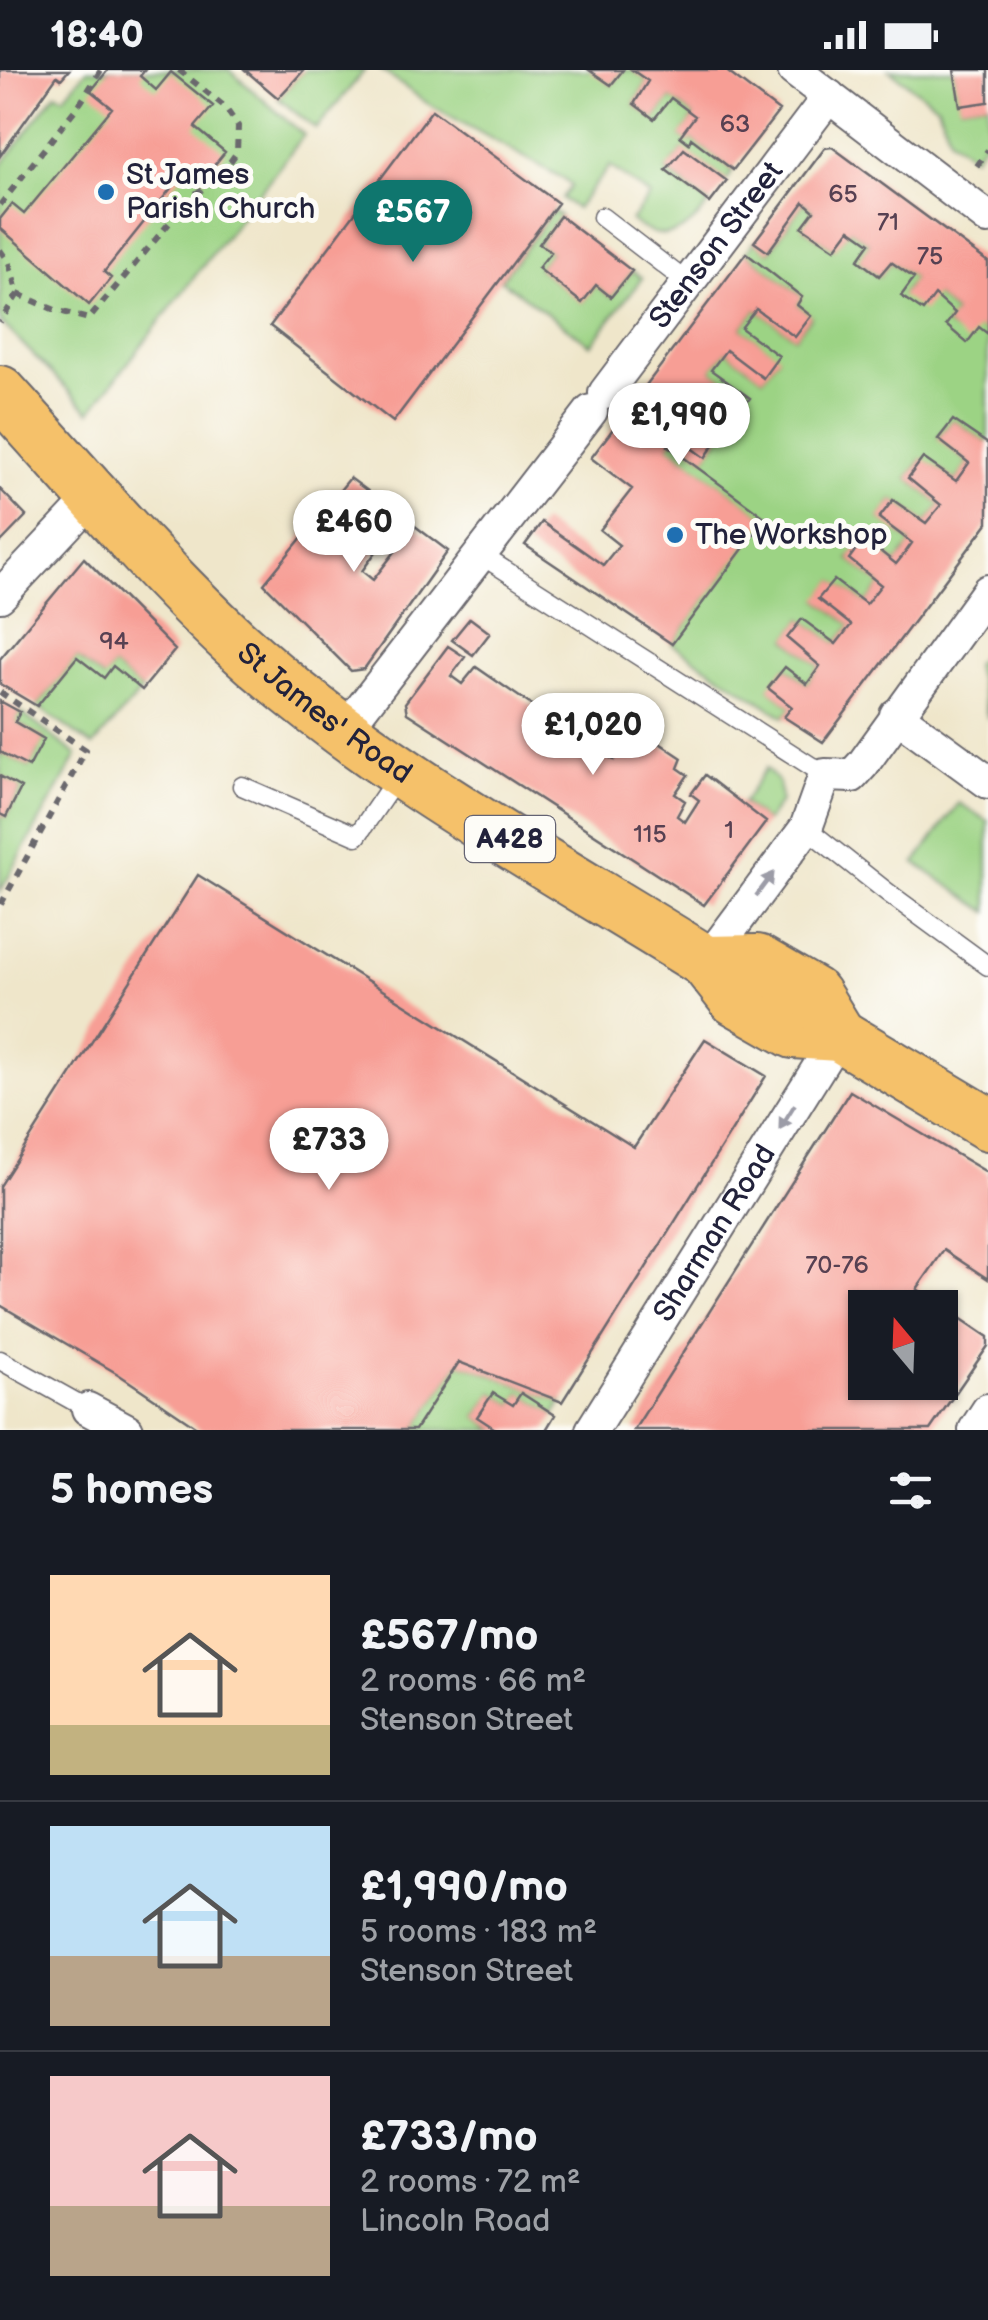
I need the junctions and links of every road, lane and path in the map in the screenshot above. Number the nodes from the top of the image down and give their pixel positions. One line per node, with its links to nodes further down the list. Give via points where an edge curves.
1 (101, 70): 7 (path)
2 (179, 70): 12 (path, via 238,126 237,152 218,179 192,196 89,318)
3 (794, 70): 4 (street)
4 (829, 96): 9 (street); 11 (street, Stenson Street)
5 (988, 150): 6 (path)
6 (976, 167)
7 (0, 206)
8 (602, 217): 11 (lane)
9 (988, 218)
10 (0, 250): 12 (path)
11 (689, 284): 16 (street, Stenson Street)
12 (18, 294): 13 (path)
13 (0, 322)
14 (0, 392): 15 (main road, St James' Road / A428)
15 (94, 496): 18 (street); 21 (main road, St James' Road / A428, via 236,644)
16 (482, 555): 21 (street, Stenson Street); 23 (lane)
17 (988, 591): 20 (street)
18 (0, 596)
19 (0, 692): 27 (path, via 86,750)
20 (896, 715): 23 (street, via 852,776); 24 (street)
21 (344, 731): 22 (main road, St James' Road / A428)
22 (402, 772): 25 (lane, via 357,836); 28 (main road, St James' Road / A428)
23 (824, 775): 26 (street)
24 (988, 782)
25 (242, 786)
26 (806, 828): 28 (street, one-way to 26); 29 (lane)
27 (0, 906)
28 (706, 962): 30 (main road, via 756,961 814,994)
29 (988, 966)
30 (840, 1035): 31 (main road); 36 (street, Sharman Road, one-way to 36)
31 (988, 1124)
32 (0, 1360): 33 (lane)
33 (88, 1409): 35 (street)
34 (988, 1410): 37 (street)
35 (127, 1430)
36 (592, 1430)
37 (975, 1430)

